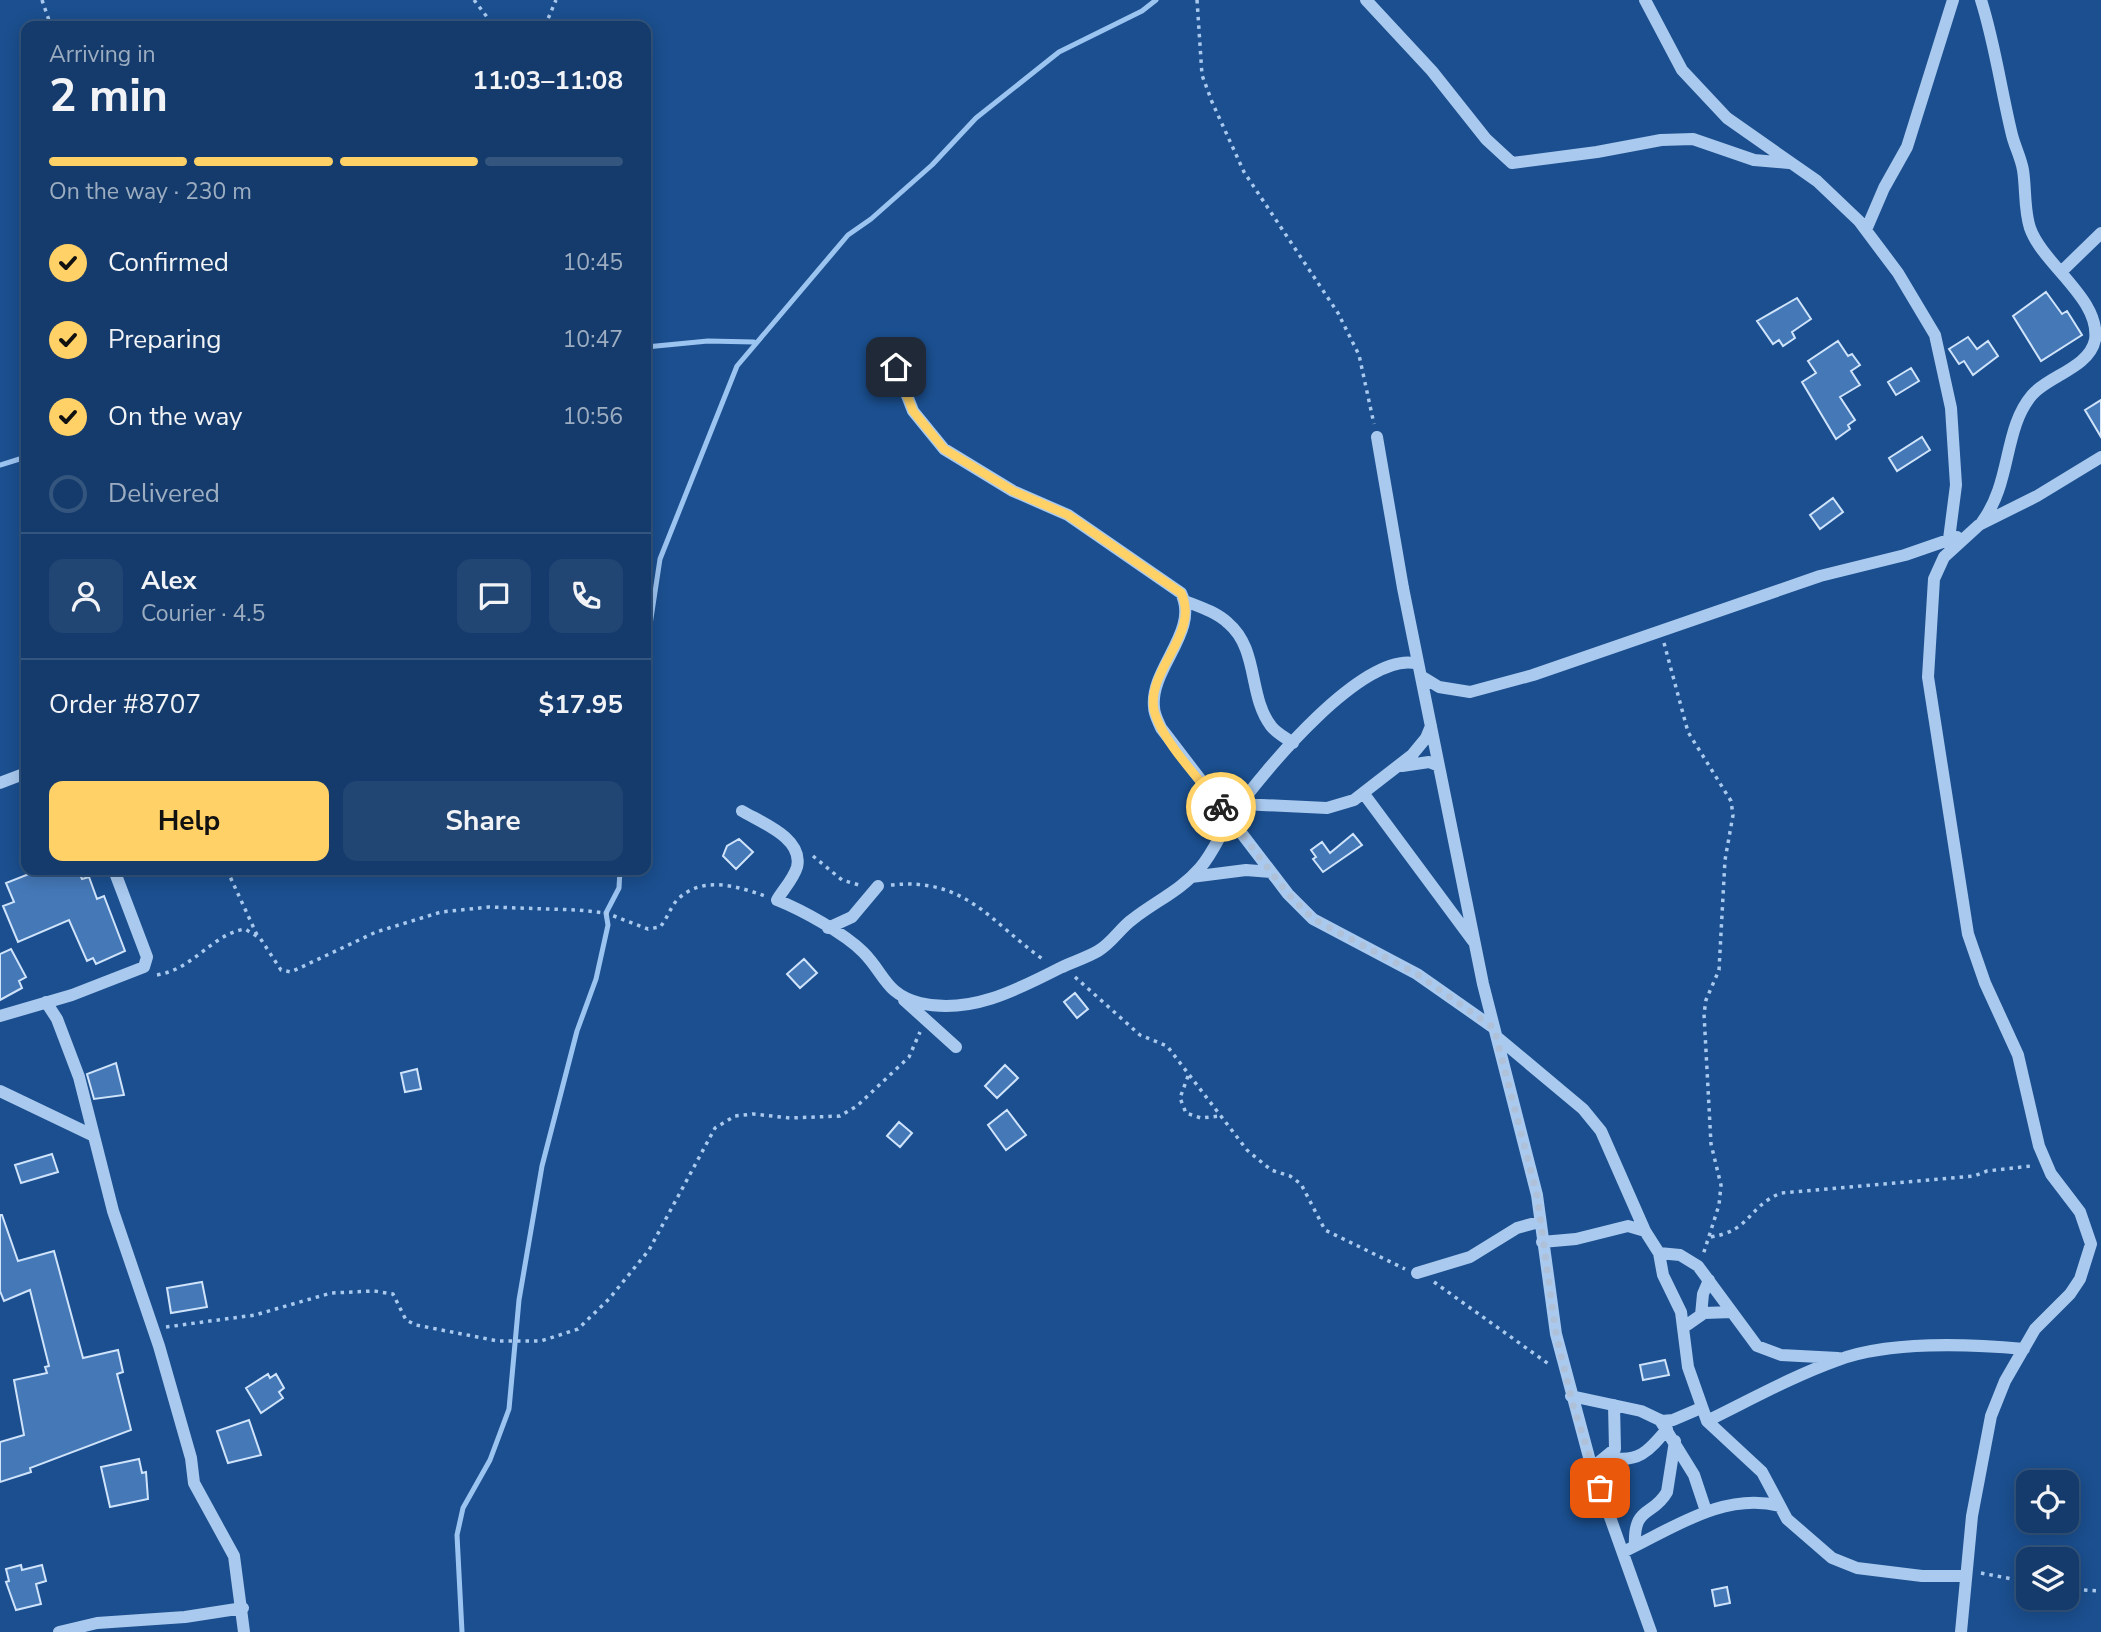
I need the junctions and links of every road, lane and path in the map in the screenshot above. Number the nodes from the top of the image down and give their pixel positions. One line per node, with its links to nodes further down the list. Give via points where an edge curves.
1 (42, 0): 9 (path)
2 (474, 0): 10 (path)
3 (555, 0): 11 (path)
4 (1197, 0): 18 (path, via 1202,75 1212,102 1244,172 1338,313 1359,355)
5 (1366, 0): 12 (street, via 1512,163 1693,139 1770,164)
6 (1645, 0): 12 (street, via 1689,79 1727,118)
7 (1953, 0): 13 (street, via 1906,147)
8 (1981, 0): 15 (street, via 2023,169 2030,228)
9 (49, 21)
10 (490, 21)
11 (547, 21)
12 (1789, 163): 13 (street, via 1817,181)
13 (1866, 230): 21 (street, via 1935,335 1951,408 1955,485)
14 (2101, 233): 15 (street)
15 (2061, 272): 16 (street, via 2086,302)
16 (2096, 350): 20 (street, via 2034,393 2023,409 1994,506)
17 (896, 367): 22 (street, via 913,411 944,449 1013,491 1068,515 1160,577)
18 (1377, 437): 24 (street)
19 (2101, 457): 20 (street)
20 (1975, 528): 21 (street); 57 (street, via 1944,557 1934,579 1928,677 1968,934 2018,1055)
21 (1949, 539): 23 (street, via 1820,576)
22 (1185, 601): 26 (street, via 1214,614 1239,634 1263,709 1272,727); 34 (street, via 1186,614 1156,688 1154,708 1161,727)
23 (1661, 631): 24 (street, via 1469,692 1439,687); 60 (path, via 1688,732 1726,790 1733,815 1719,970 1704,1014 1711,1144 1721,1185)
24 (1420, 670): 25 (street); 26 (street, via 1406,661 1362,678)
25 (1431, 726): 27 (street); 28 (street, via 1426,738)
26 (1293, 743): 32 (street)
27 (1439, 766): 28 (street, via 1418,763); 44 (street)
28 (1396, 768): 31 (street)
29 (21, 775): 30 (street)
30 (0, 783)
31 (1364, 794): 32 (street, via 1327,808); 44 (street)
32 (1241, 804): 34 (street)
33 (742, 811): 35 (street, via 776,830)
34 (1231, 817): 36 (street); 39 (street, via 1212,854)
35 (794, 852): 40 (path, via 808,854 842,880); 41 (street, via 796,871)
36 (1271, 872): 39 (street, via 1246,870); 51 (street, via 1313,919 1417,974)
37 (116, 875): 46 (street, via 147,957 144,967)
38 (229, 875): 43 (path)
39 (1191, 877): 45 (street, via 1172,896 1134,918 1099,951)
40 (878, 886): 42 (street, via 852,916); 45 (path, via 928,884 957,892)
41 (777, 900): 42 (street); 43 (path, via 733,884 707,885 676,901 660,928 648,929 578,910 489,907 441,912 376,932 291,972 281,970)
42 (828, 928): 47 (street, via 863,952)
43 (257, 935): 46 (path, via 236,930 167,974)
44 (1475, 944): 51 (street)
45 (1057, 970): 47 (street, via 992,999 954,1007); 53 (path, via 1079,979 1140,1035 1167,1046)
46 (135, 972): 48 (street)
47 (898, 995): 50 (street)
48 (46, 1002): 49 (street); 56 (street, via 68,1043)
49 (0, 1016)
50 (926, 1019): 52 (street); 69 (path, via 909,1057 840,1116 752,1114 735,1116 715,1128 649,1250 578,1328 541,1341 498,1341 416,1325 406,1320 393,1294 374,1291 331,1293 255,1315)
51 (1495, 1033): 58 (street, via 1527,1150); 59 (street, via 1583,1109 1601,1131)
52 (956, 1047)
53 (1188, 1075): 55 (path); 55 (path, via 1180,1098 1186,1113 1201,1118)
54 (0, 1091): 56 (street)
55 (1220, 1116): 64 (path, via 1258,1161 1301,1184 1325,1230)
56 (92, 1135): 69 (street)
57 (2047, 1165): 60 (path, via 1781,1193 1765,1199 1731,1234); 70 (street, via 2080,1213 2091,1244 2080,1279 2035,1329)
58 (1539, 1222): 61 (street); 64 (street, via 1517,1228 1470,1256)
59 (1644, 1231): 61 (street, via 1628,1226); 62 (street)
60 (1710, 1237): 63 (path)
61 (1542, 1242): 72 (street)
62 (1659, 1252): 63 (street, via 1679,1255); 68 (street)
63 (1698, 1266): 65 (street)
64 (1417, 1273): 72 (path)
65 (1709, 1280): 66 (street); 67 (street)
66 (1732, 1312): 67 (street); 71 (street, via 1757,1346 1781,1355)
67 (1701, 1315): 68 (street)
68 (1684, 1327): 75 (street, via 1688,1367)
69 (153, 1329): 88 (street, via 191,1458 194,1483 234,1556)
70 (2024, 1349): 71 (street, via 1919,1347); 84 (street, via 1991,1416)
71 (1843, 1359): 76 (street)
72 (1566, 1377): 73 (street)
73 (1571, 1396): 74 (street); 80 (street)
74 (1614, 1405): 77 (street, via 1641,1411); 79 (street, via 1615,1449)
75 (1701, 1408): 76 (street); 77 (street)
76 (1707, 1421): 81 (street, via 1762,1472)
77 (1664, 1425): 78 (street); 79 (street, via 1644,1455)
78 (1675, 1441): 82 (street, via 1694,1475); 83 (street, via 1667,1492 1644,1511)
79 (1608, 1457): 80 (street)
80 (1593, 1467): 83 (street)
81 (1780, 1506): 82 (street, via 1749,1502); 84 (street, via 1808,1540 1832,1558 1857,1568 1922,1576)
82 (1706, 1511): 83 (street)
83 (1629, 1549): 91 (street)
84 (1965, 1574): 85 (path); 92 (street)
85 (2016, 1578)
86 (2079, 1590): 87 (path)
87 (2101, 1591)
88 (243, 1608): 89 (street, via 185,1618 97,1623); 90 (street)
89 (59, 1632)
90 (244, 1632)
91 (1651, 1632)
92 (1961, 1632)

